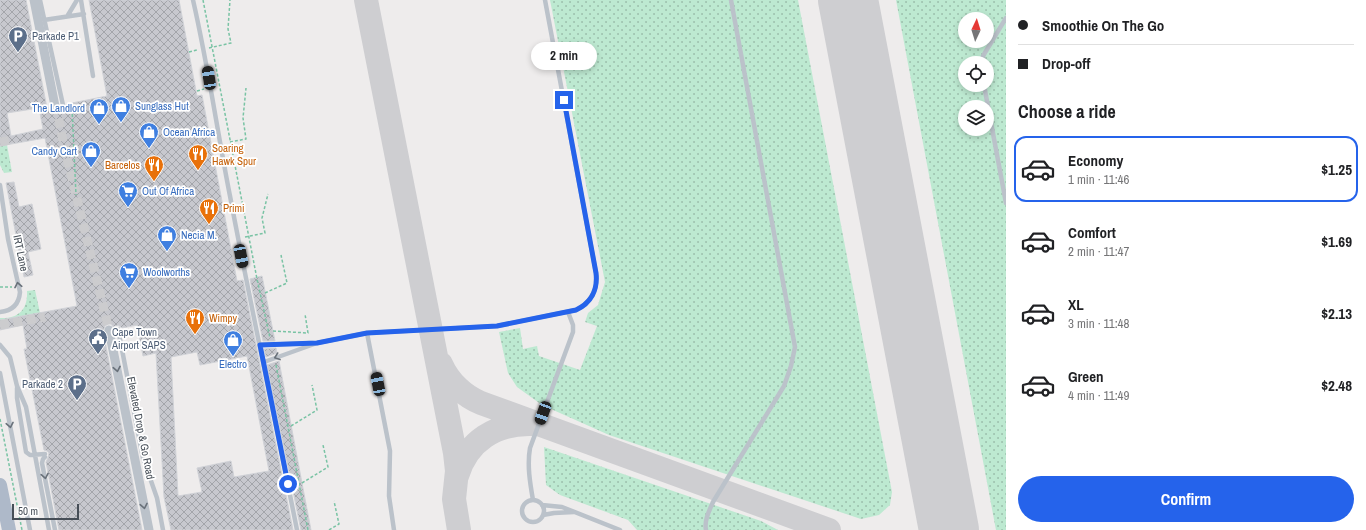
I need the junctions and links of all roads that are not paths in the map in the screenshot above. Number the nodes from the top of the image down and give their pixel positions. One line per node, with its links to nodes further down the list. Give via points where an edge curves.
1 (34, 0): 15 (street)
2 (40, 0): 11 (lane)
3 (78, 0): 9 (lane)
4 (81, 0): 8 (lane)
5 (193, 0): 24 (lane)
6 (545, 0): 19 (lane, via 597,278 595,290 589,301 581,308)
7 (732, 0): 42 (lane, via 795,347 784,386 713,502)
8 (84, 14): 9 (lane); 13 (lane)
9 (68, 15): 11 (lane)
10 (1006, 18): 12 (lane)
11 (44, 20): 15 (lane)
12 (983, 56)
13 (93, 76)
14 (985, 92): 17 (lane)
15 (61, 106)
16 (0, 185): 18 (lane, IRT Lane, one-way to 16, via 15,306 20,292 8,239)
17 (1006, 203)
18 (0, 312)
19 (568, 312): 21 (lane, via 497,326); 29 (lane, via 573,332 530,448 530,488)
20 (113, 330): 37 (street, Elevated Drop & Go Road, one-way to 37); 38 (lane)
21 (367, 333): 22 (lane); 40 (lane, via 390,451 389,496)
22 (317, 343): 24 (lane); 25 (lane, one-way to 25)
23 (0, 345): 27 (lane, via 13,362)
24 (260, 345): 25 (lane)
25 (264, 362): 39 (lane)
26 (0, 373): 34 (lane, one-way to 34)
27 (17, 386): 35 (lane, via 26,407); 36 (lane, one-way to 36, via 26,452 30,455 45,455 42,463)
28 (0, 485): 33 (main road)
29 (533, 500): 30 (lane); 32 (lane, via 523,505 521,512 524,519 535,522)
30 (542, 505): 31 (lane, via 562,507); 32 (lane)
31 (575, 512): 32 (lane); 41 (lane)
32 (543, 515)
33 (9, 530)
34 (30, 530)
35 (49, 530)
36 (54, 530)
37 (149, 530)
38 (163, 530)
39 (297, 530)
40 (394, 530)
41 (620, 530)
42 (706, 530)

